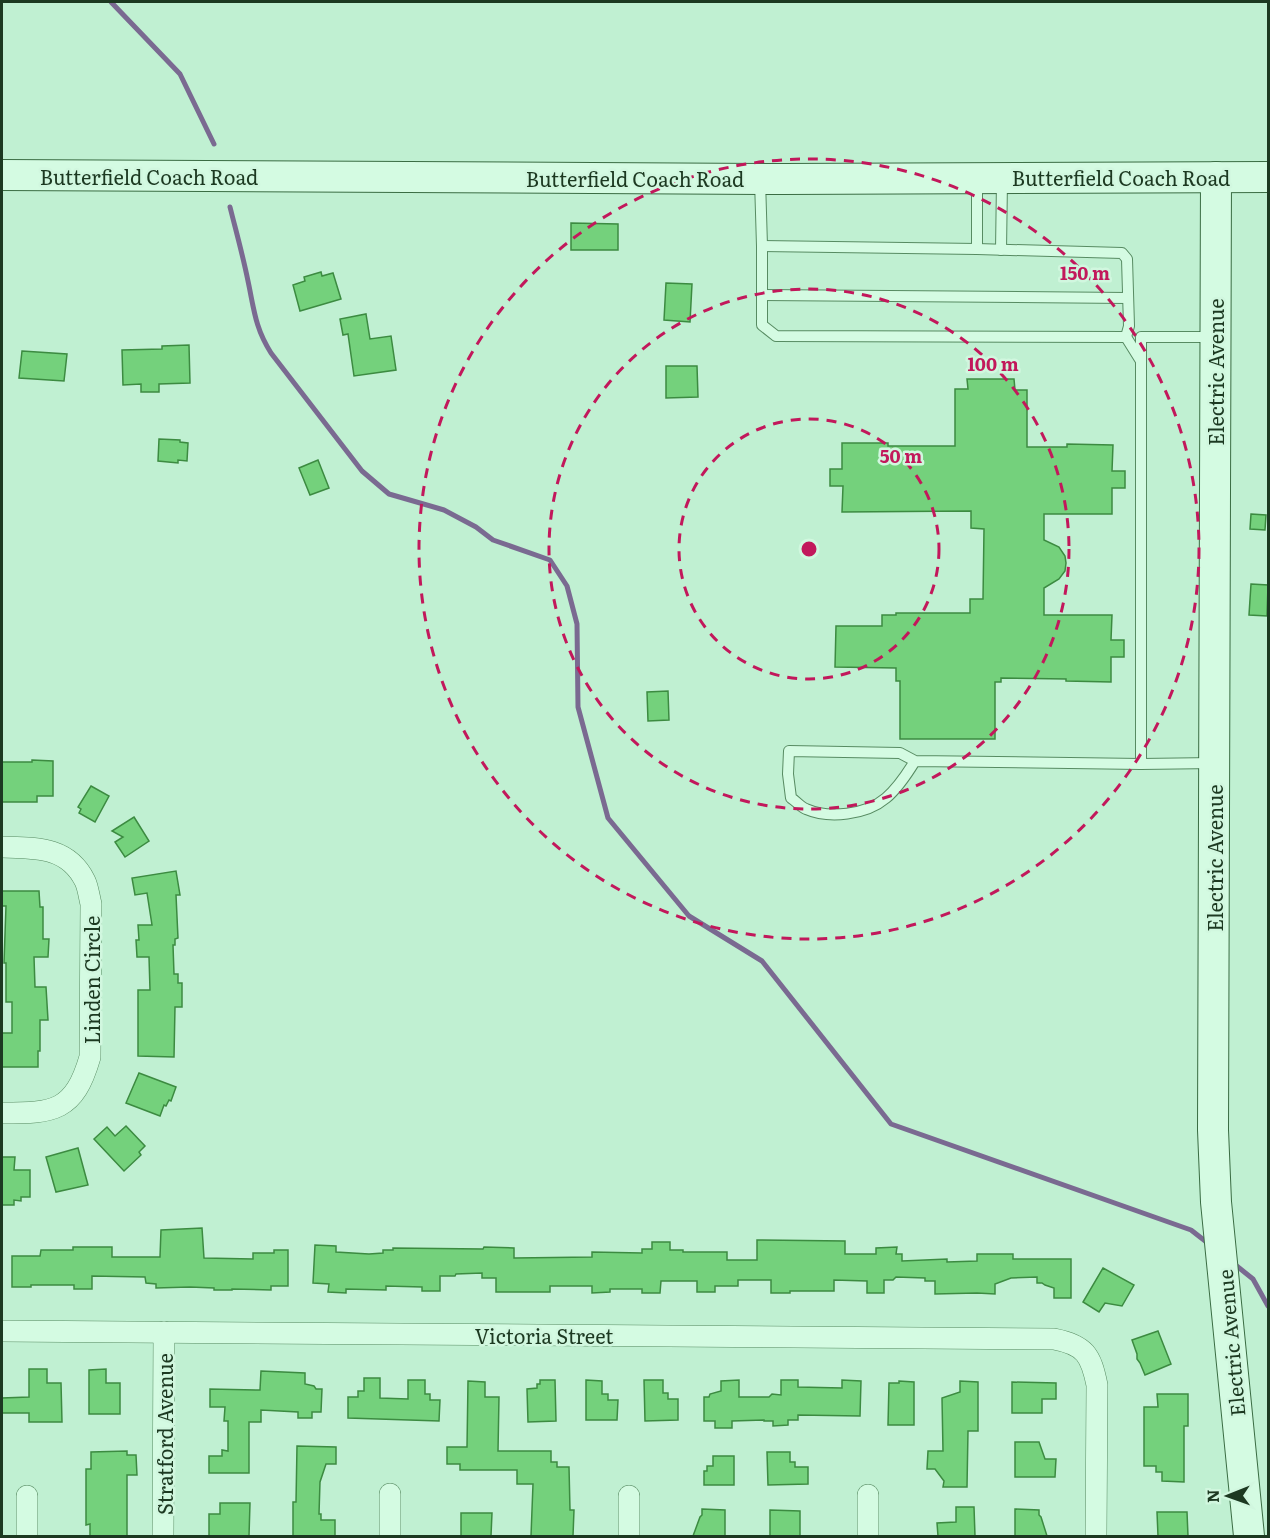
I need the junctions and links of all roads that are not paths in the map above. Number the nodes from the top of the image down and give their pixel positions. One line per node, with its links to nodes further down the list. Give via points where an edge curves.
1 (2, 175): 5 (street, Butterfield Coach Road)
2 (989, 177): 3 (street, Butterfield Coach Road); 5 (street, Butterfield Coach Road); 7 (lane); 8 (lane)
3 (1216, 177): 4 (street, Butterfield Coach Road); 12 (street, Electric Avenue)
4 (1269, 177)
5 (760, 178): 6 (lane)
6 (762, 246): 7 (lane); 9 (lane)
7 (977, 249): 8 (lane)
8 (1001, 250): 10 (lane, via 1122,253 1127,259)
9 (762, 295): 10 (lane); 11 (lane, via 762,325 776,336)
10 (1128, 298): 11 (lane)
11 (1126, 337): 13 (lane)
12 (1215, 337): 13 (lane, via 1141,337); 15 (street, Electric Avenue)
13 (1141, 361): 16 (lane)
14 (915, 761): 14 (lane, via 900,753 789,751 791,798 822,814 865,810 885,799); 16 (lane)
15 (1214, 763): 16 (lane); 31 (street, Electric Avenue, via 1216,1202)
16 (1141, 764)
17 (2, 847): 18 (street, Linden Circle, via 56,852 73,863 85,881 91,904 90,1057 84,1078 72,1097 54,1109)
18 (2, 1113)
19 (2, 1331): 20 (street, Victoria Street)
20 (164, 1332): 26 (street, Stratford Avenue); 30 (street, Victoria Street, via 1070,1342 1083,1350 1093,1365 1097,1385)
21 (390, 1494): 27 (street)
22 (868, 1495): 29 (street)
23 (27, 1496): 25 (street)
24 (629, 1496): 28 (street)
25 (27, 1536)
26 (163, 1536)
27 (390, 1536)
28 (628, 1536)
29 (868, 1536)
30 (1096, 1536)
31 (1249, 1536)

